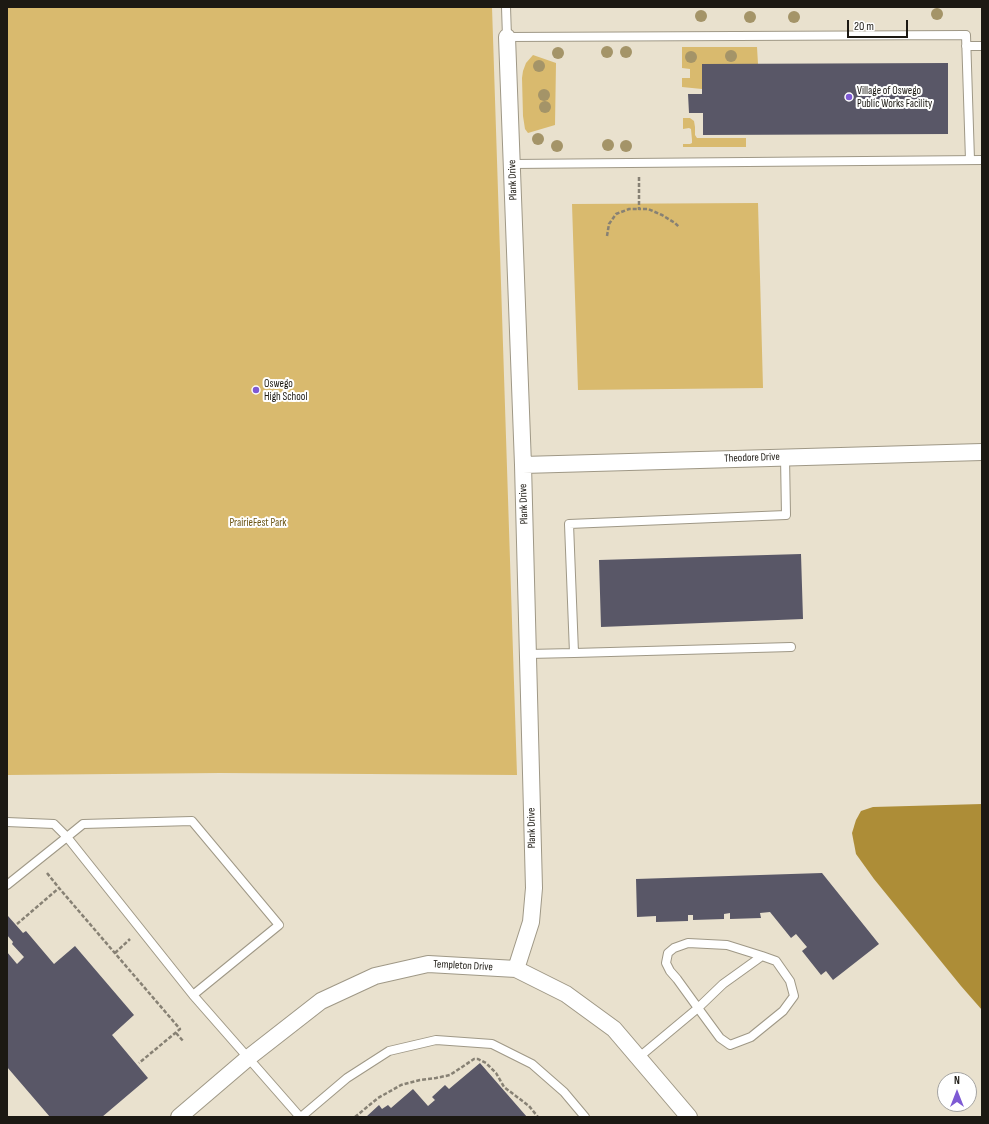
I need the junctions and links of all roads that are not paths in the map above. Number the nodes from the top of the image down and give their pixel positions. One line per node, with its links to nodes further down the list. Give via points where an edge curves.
1 (506, 7): 2 (lane)
2 (507, 37): 3 (lane, via 966,35); 7 (street, Plank Drive)
3 (966, 46): 4 (lane); 5 (lane)
4 (982, 46)
5 (970, 160): 6 (lane); 7 (lane)
6 (982, 160)
7 (512, 164): 10 (street, Plank Drive)
8 (982, 452): 9 (street, Theodore Drive)
9 (785, 457): 10 (street, Theodore Drive); 12 (lane, via 786,515 570,524)
10 (523, 465): 13 (street, Plank Drive)
11 (791, 647): 12 (lane)
12 (574, 653): 13 (lane)
13 (528, 654): 18 (street, Plank Drive, via 534,888 531,922)
14 (7, 822): 15 (lane, via 54,824)
15 (67, 837): 16 (lane); 19 (lane); 19 (lane, via 82,824 192,821 279,925)
16 (7, 885)
17 (762, 956): 20 (lane, via 723,984); 20 (lane, via 728,945 688,943 674,948 668,953 666,963); 20 (lane, via 776,962 790,981 794,996 783,1011 751,1037 730,1045 720,1038)
18 (516, 969): 21 (street, Templeton Drive, via 428,964 375,976 321,1001); 22 (street, Templeton Drive, via 566,994 614,1029)
19 (193, 995): 21 (lane)
20 (698, 1008): 22 (lane)
21 (248, 1058): 23 (street, Templeton Drive); 24 (lane)
22 (638, 1058): 26 (street, Templeton Drive)
23 (180, 1117)
24 (300, 1117): 25 (lane, via 347,1078 389,1051 436,1040 492,1044 532,1064 564,1092)
25 (585, 1117)
26 (689, 1117)

